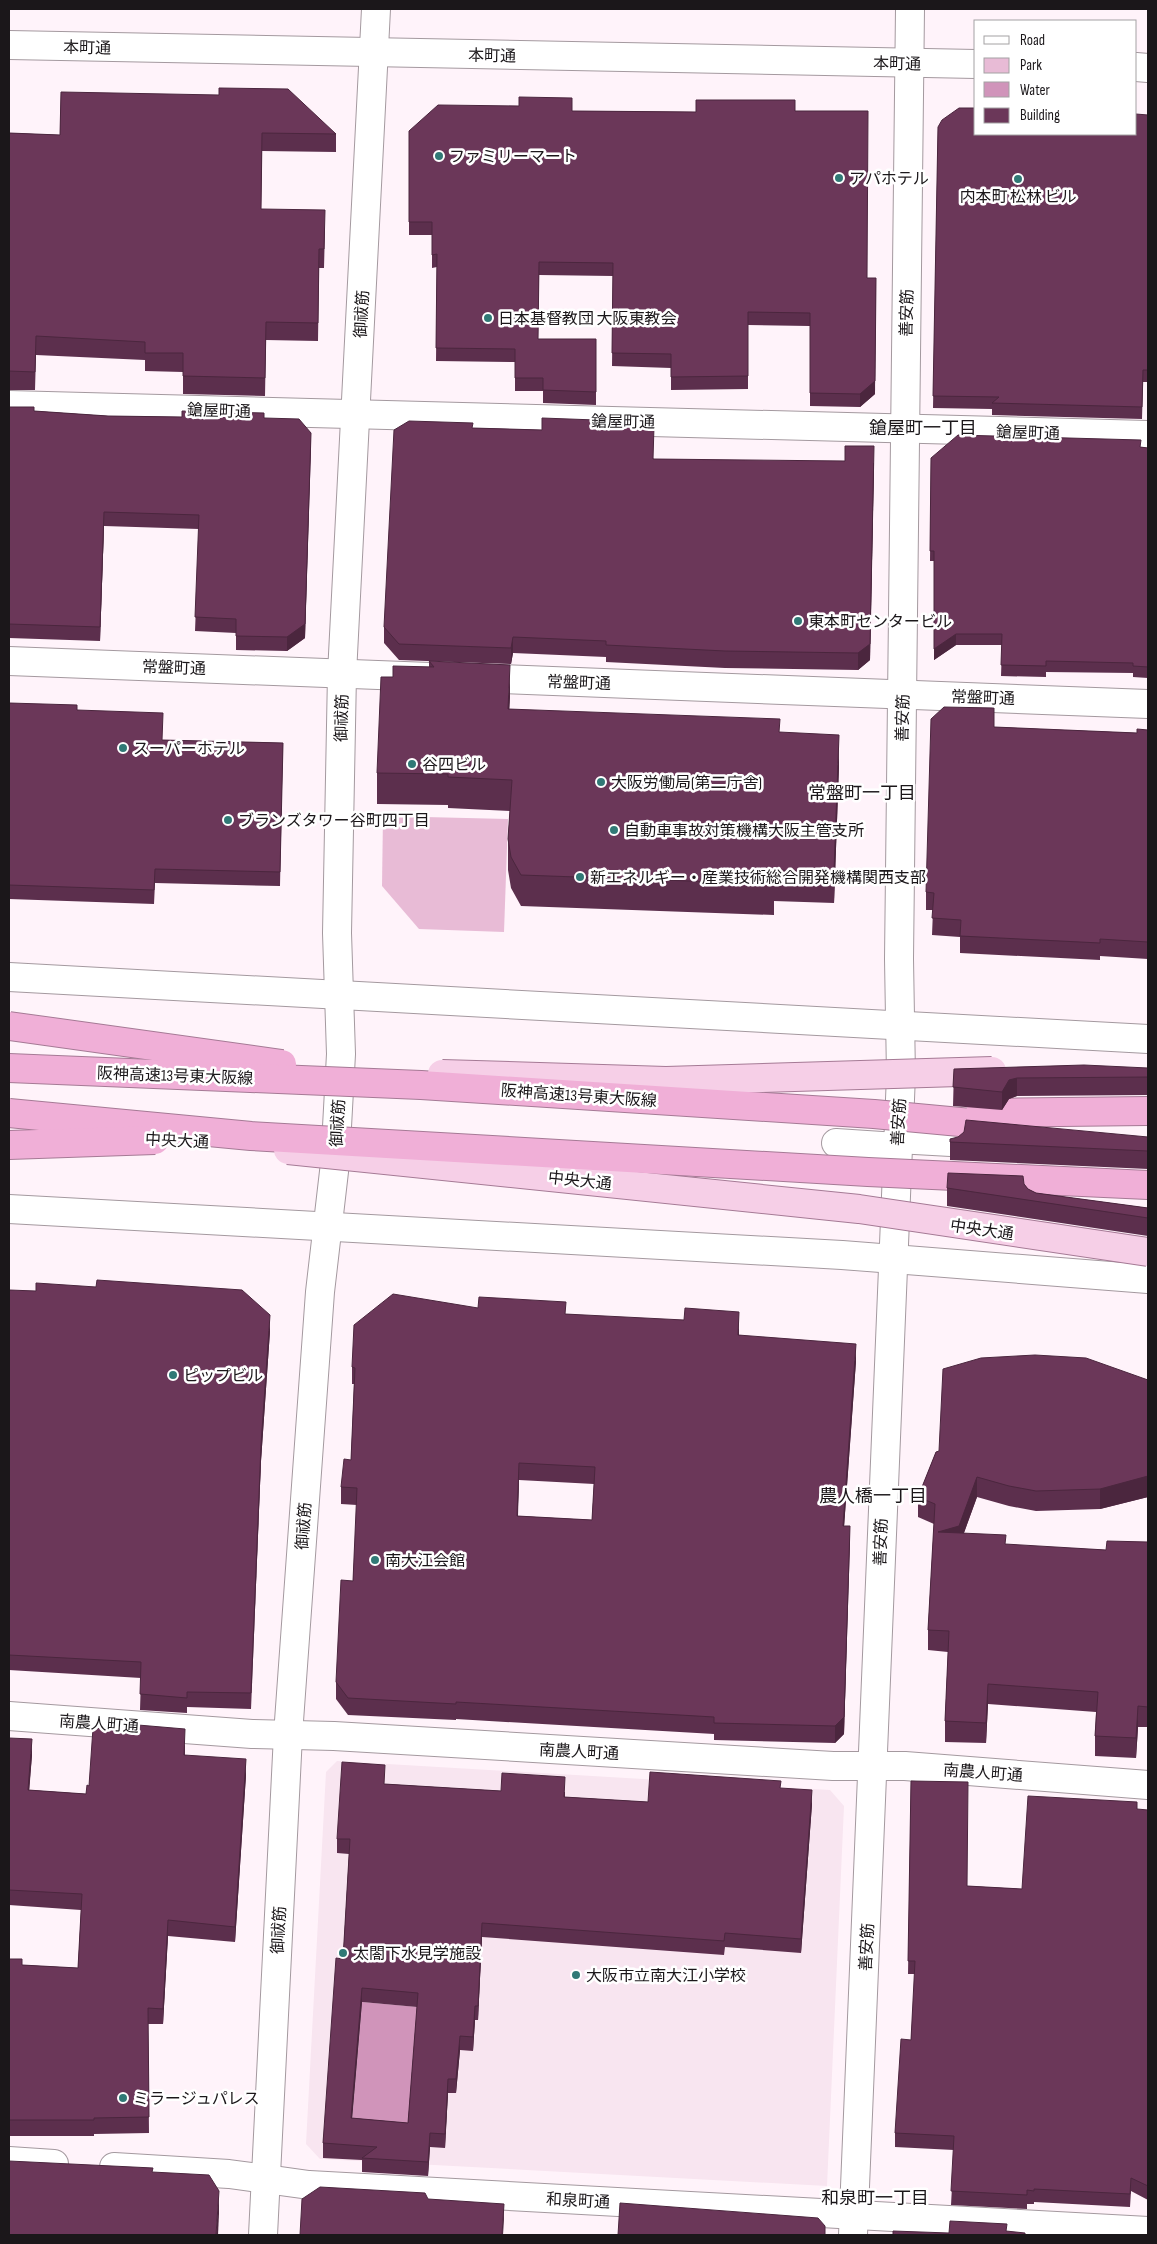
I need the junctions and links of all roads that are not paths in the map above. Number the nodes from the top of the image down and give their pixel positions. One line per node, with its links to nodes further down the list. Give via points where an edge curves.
1 (376, 9): 4 (street, 御祓筋)
2 (910, 9): 5 (street, 善安筋)
3 (9, 45): 4 (street, 本町通)
4 (374, 51): 5 (street, 本町通); 8 (street, 御祓筋)
5 (909, 63): 6 (street, 本町通); 9 (street, 善安筋)
6 (974, 64)
7 (9, 405): 8 (street, 鎗屋町通)
8 (356, 414): 9 (street, 鎗屋町通); 12 (street, 御祓筋)
9 (905, 428): 10 (street, 鎗屋町通); 13 (street, 善安筋)
10 (1148, 435)
11 (9, 661): 12 (street, 常盤町通)
12 (342, 674): 13 (street, 常盤町通); 16 (street, 御祓筋)
13 (902, 694): 14 (street, 常盤町通); 17 (street, 善安筋)
14 (1148, 704)
15 (9, 977): 16 (street)
16 (338, 995): 17 (street); 36 (street, 御祓筋, via 341,1054)
17 (900, 1025): 19 (street); 32 (street, 善安筋)
18 (9, 1026): 23 (highway, bridge)
19 (1148, 1039)
20 (9, 1056): 22 (main road, bridge, via 213,1067 666,1081)
21 (9, 1068): 23 (highway, 阪神高速13号東大阪線, bridge)
22 (1015, 1070)
23 (421, 1085): 26 (highway, 阪神高速13号東大阪線, bridge)
24 (1148, 1111): 26 (highway, bridge)
25 (9, 1113): 28 (highway, bridge)
26 (874, 1114): 29 (highway, 阪神高速13号東大阪線, bridge)
27 (9, 1131): 37 (main road, 中央大通, bridge, via 203,1142 859,1209)
28 (251, 1136): 31 (highway, bridge); 34 (highway, bridge, via 868,1172)
29 (1109, 1136)
30 (836, 1143): 32 (street)
31 (9, 1145)
32 (897, 1147): 33 (street); 38 (street, 善安筋)
33 (950, 1149)
34 (1143, 1197)
35 (9, 1209): 36 (street)
36 (328, 1225): 38 (street); 41 (street, 御祓筋, via 320,1292)
37 (1148, 1252)
38 (893, 1259): 39 (street); 42 (street, 善安筋, via 880,1538)
39 (1148, 1279)
40 (9, 1716): 41 (street, 南農人町通)
41 (288, 1735): 42 (street, 南農人町通); 45 (street, 御祓筋)
42 (874, 1767): 43 (street, 南農人町通, via 905,1766); 46 (street, 善安筋)
43 (1148, 1784)
44 (9, 2161): 45 (street, 和泉町通)
45 (266, 2178): 46 (street, 和泉町通, via 309,2185); 48 (street, 御祓筋)
46 (854, 2225): 47 (street, 和泉町通)
47 (1148, 2231)
48 (263, 2235)

